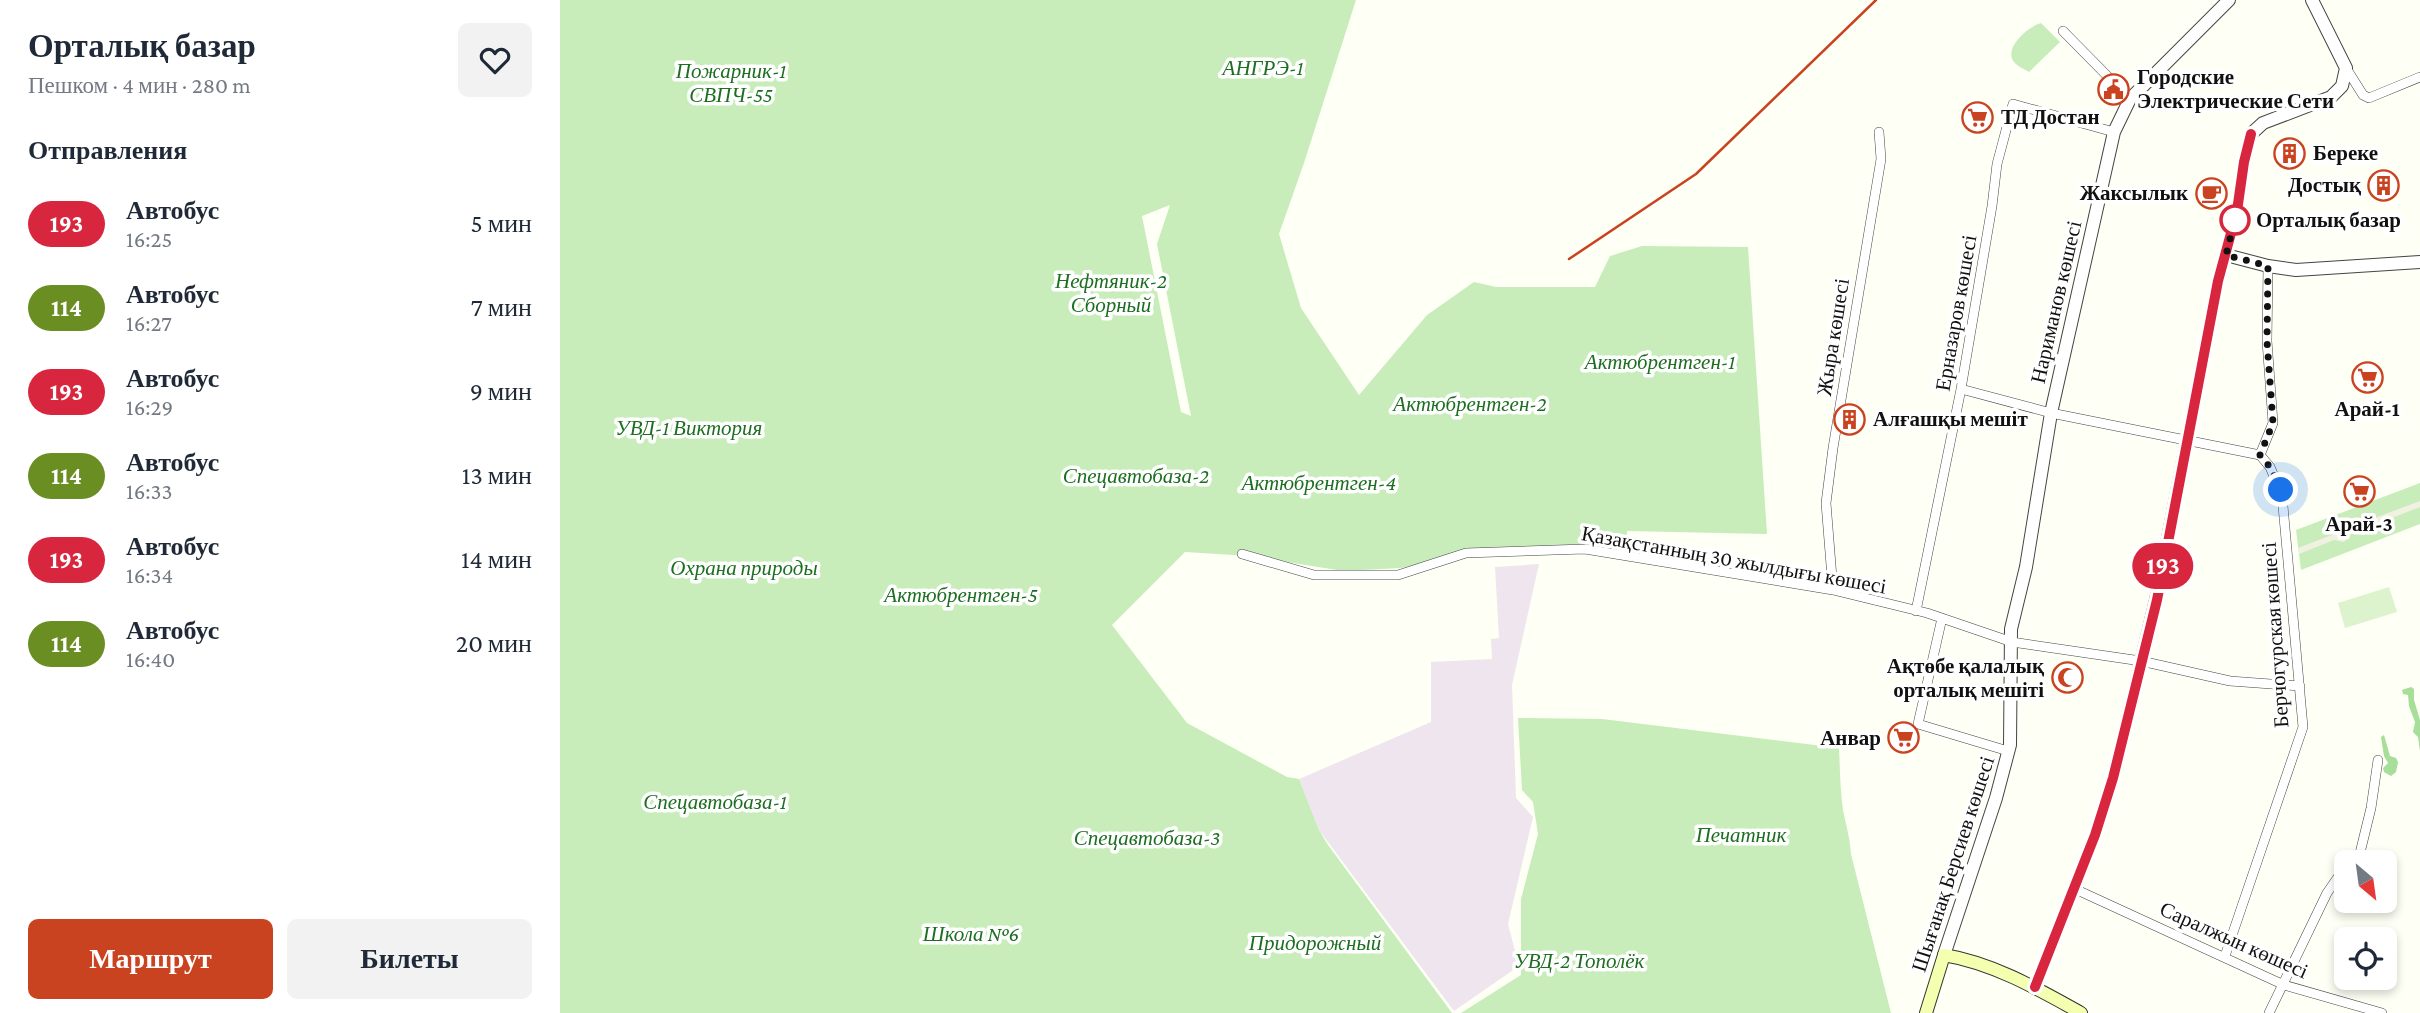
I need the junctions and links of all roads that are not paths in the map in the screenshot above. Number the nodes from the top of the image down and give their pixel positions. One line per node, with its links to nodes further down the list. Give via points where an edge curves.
1 (2229, 0): 6 (street, Нариманов көшесі)
2 (2312, 0): 4 (street)
3 (2063, 32): 6 (street)
4 (2346, 68): 5 (street, via 2369,98); 9 (street, via 2335,94 2263,123 2251,134)
5 (2420, 77)
6 (2130, 99): 8 (street, Нариманов көшесі)
7 (1879, 132): 17 (street, Жыра көшесі, via 1881,159 1826,503)
8 (2114, 132): 12 (street, Ерназаров көшесі, via 2013,104 1997,164); 13 (street, Нариманов көшесі)
9 (2226, 255): 11 (street); 14 (street)
10 (2420, 262): 11 (street, via 2307,270)
11 (2268, 266): 15 (street, via 2273,423)
12 (1961, 388): 13 (street); 18 (street, Ерназаров көшесі)
13 (2051, 413): 14 (street); 20 (street, Нариманов көшесі)
14 (2187, 442): 15 (street); 21 (street)
15 (2260, 455): 22 (street, Берчогурская көшесі, via 2283,495)
16 (1242, 554): 17 (street, Қазақстанның 30 жылдығы көшесі, via 1314,575 1398,575 1466,553 1585,549)
17 (1833, 590): 18 (street, Қазақстанның 30 жылдығы көшесі)
18 (1916, 611): 19 (street, Қазақстанның 30 жылдығы көшесі)
19 (1942, 618): 20 (street, Қазақстанның 30 жылдығы көшесі); 23 (street, via 1919,724)
20 (2012, 642): 21 (street, Қазақстанның 30 жылдығы көшесі); 23 (street, Шығанақ Берсиев көшесі)
21 (2141, 661): 22 (street, Қазақстанның 30 жылдығы көшесі, via 2230,681); 27 (street, via 2113,778)
22 (2300, 686): 29 (street, Берчогурская көшесі, via 2303,727)
23 (2008, 751): 28 (street, Шығанақ Берсиев көшесі)
24 (2378, 760): 25 (street)
25 (2361, 850)
26 (2334, 884): 30 (street)
27 (2075, 889): 29 (street, Саралжын көшесі); 31 (street)
28 (1944, 955): 31 (main road, via 1973,961); 32 (main road, Шығанақ Берсиев көшесі)
29 (2225, 956): 30 (street, Саралжын көшесі)
30 (2284, 985): 34 (street); 35 (street, Саралжын көшесі)
31 (2035, 987): 33 (main road)
32 (1926, 1013)
33 (2081, 1013)
34 (2269, 1013)
35 (2382, 1013)

